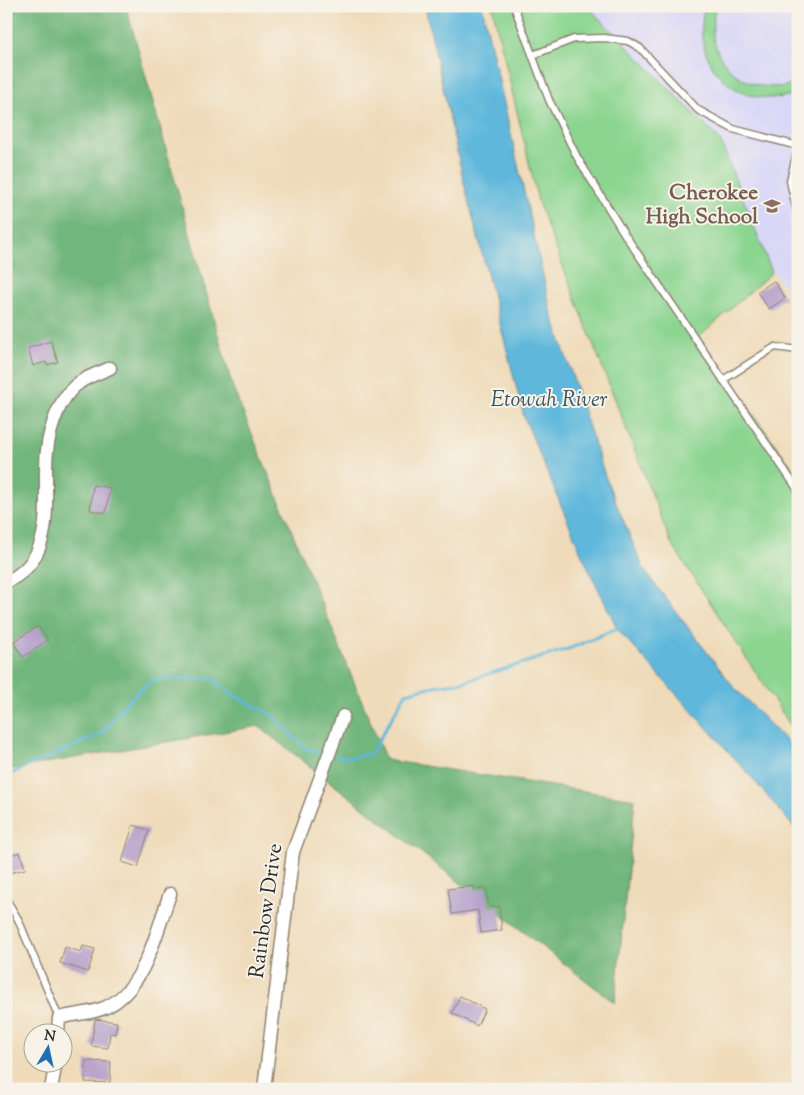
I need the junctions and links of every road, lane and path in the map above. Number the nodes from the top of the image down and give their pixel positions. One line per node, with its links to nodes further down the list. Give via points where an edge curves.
1 (514, 6): 2 (lane)
2 (533, 55): 3 (lane, via 574,39 628,40 640,48 698,110 733,129); 7 (lane, via 549,100 577,157 624,235)
3 (798, 147): 4 (lane, via 790,181)
4 (798, 216)
5 (798, 350): 7 (lane, via 774,347)
6 (110, 368): 9 (street, via 79,382 64,397 56,413 46,464 46,520 41,543 27,568)
7 (723, 380): 8 (lane)
8 (798, 490)
9 (6, 582)
10 (343, 716): 17 (street, Rainbow Drive, via 292,852)
11 (170, 894): 13 (street, via 146,961 133,986 104,1008)
12 (6, 899): 13 (lane, via 18,919)
13 (59, 1018): 14 (street)
14 (59, 1022)
15 (54, 1072): 16 (street)
16 (51, 1089)
17 (264, 1089)

